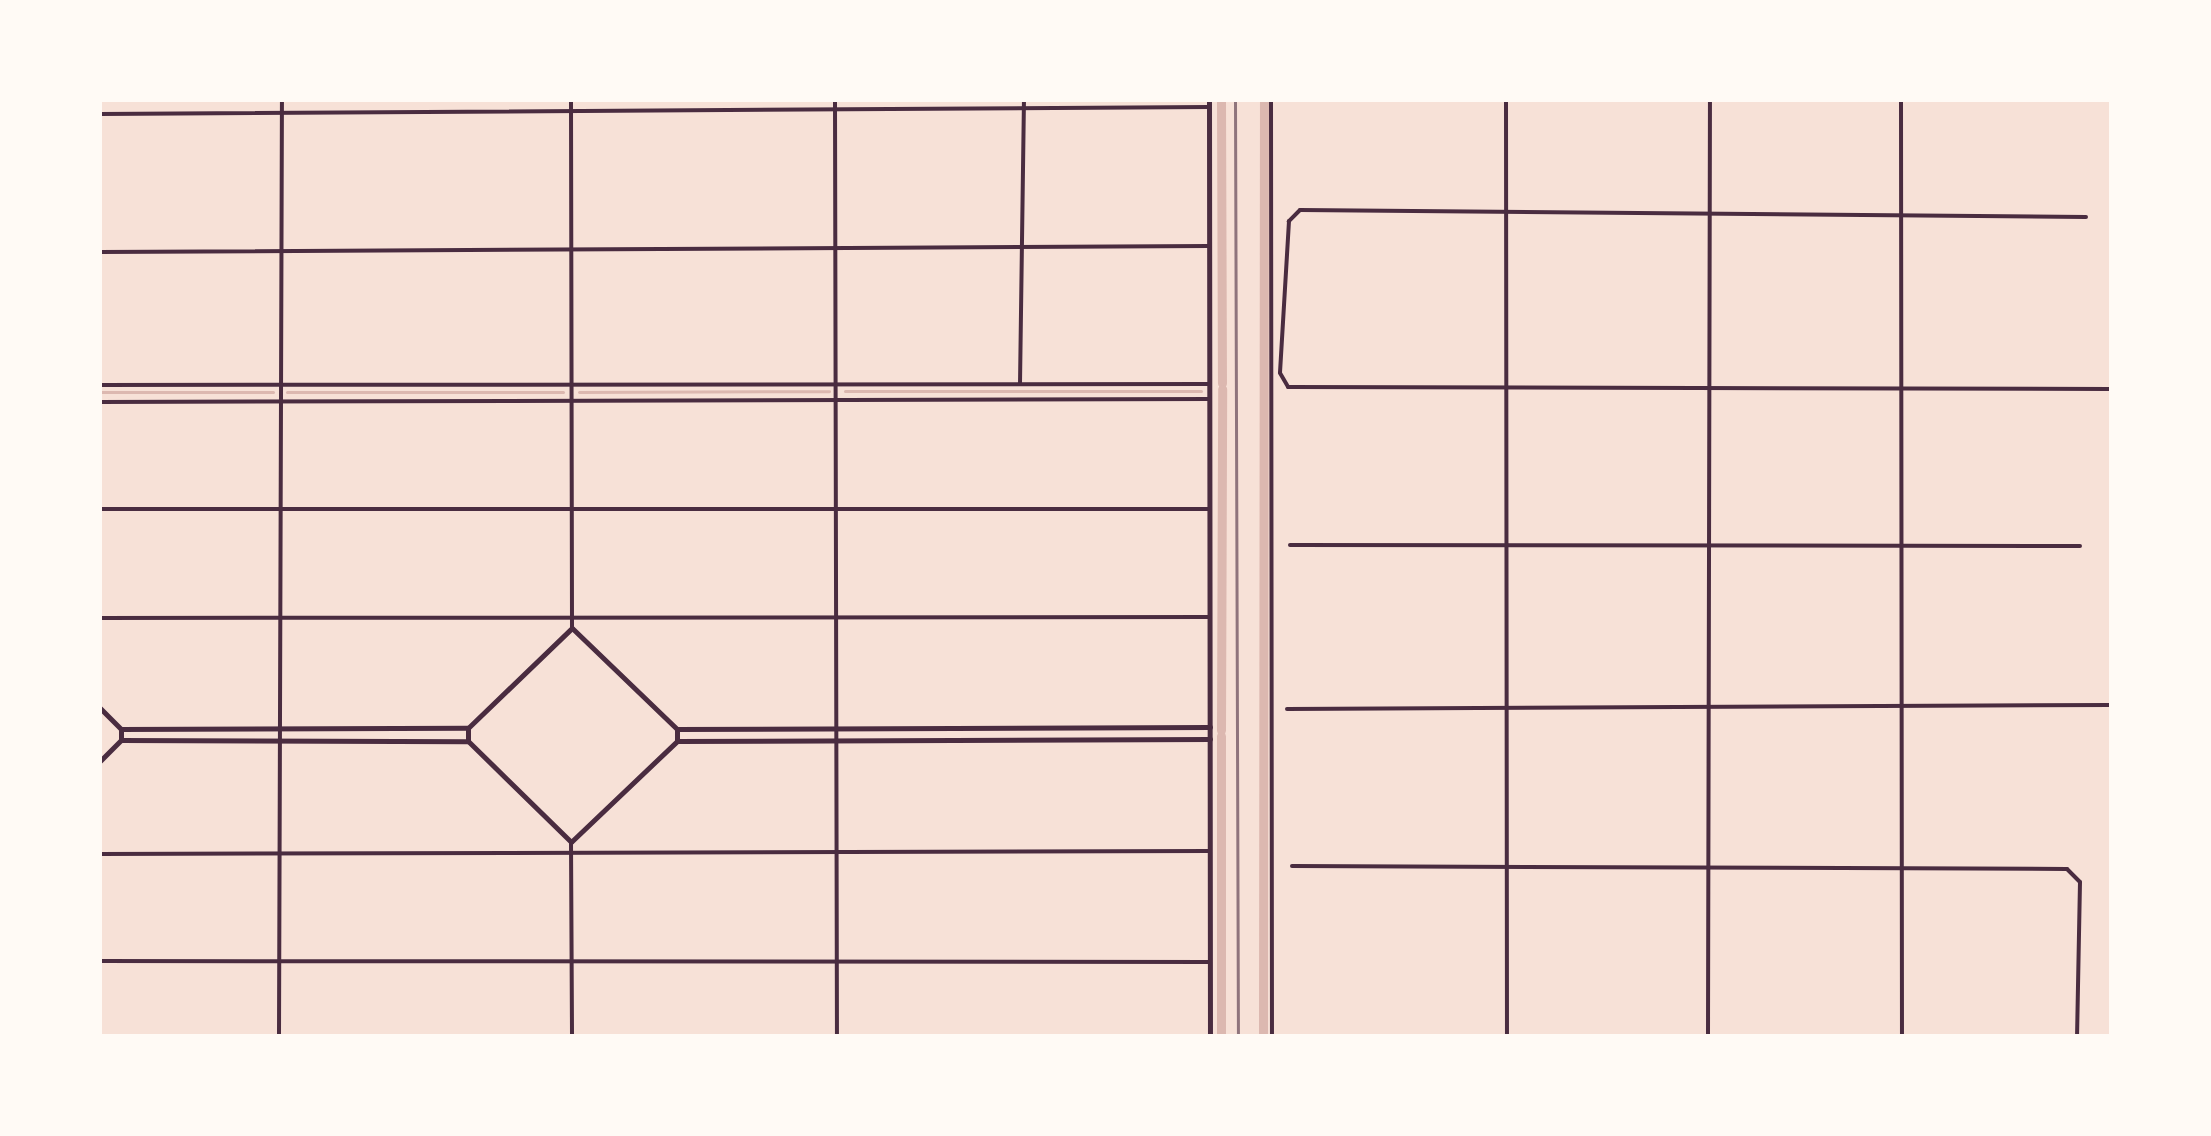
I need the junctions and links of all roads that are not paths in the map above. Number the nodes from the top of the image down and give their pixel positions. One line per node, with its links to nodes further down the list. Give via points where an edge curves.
1 (282, 100): 13 (street)
2 (571, 100): 12 (street)
3 (835, 100): 11 (street)
4 (1024, 100): 10 (street)
5 (1271, 100): 94 (street)
6 (1506, 100): 16 (street)
7 (1710, 100): 15 (street)
8 (1901, 100): 17 (street)
9 (1209, 103): 10 (street); 19 (street)
10 (1024, 107): 11 (street); 20 (street)
11 (835, 108): 12 (street); 21 (street)
12 (571, 110): 13 (street); 22 (street)
13 (282, 112): 14 (street); 23 (street)
14 (100, 114)
15 (1711, 209): 16 (street); 17 (street); 28 (street)
16 (1506, 211): 32 (street); 32 (street, via 1300,210 1289,221 1280,373 1288,387)
17 (1901, 215): 18 (street); 33 (street)
18 (2086, 217)
19 (1209, 246): 20 (street); 27 (street)
20 (1022, 247): 21 (street); 26 (street)
21 (836, 248): 22 (street); 25 (street)
22 (570, 250): 23 (street); 31 (street)
23 (283, 251): 24 (street); 30 (street)
24 (100, 252)
25 (837, 384): 26 (street); 31 (street); 36 (street)
26 (1020, 384): 27 (street)
27 (1209, 384): 35 (street)
28 (1710, 384): 32 (street); 33 (street); 47 (street)
29 (100, 385): 30 (street)
30 (280, 385): 31 (street); 39 (street)
31 (570, 385): 37 (street)
32 (1506, 387): 46 (street)
33 (1901, 388): 34 (street); 48 (street)
34 (2111, 389)
35 (1210, 399): 36 (street); 44 (street)
36 (838, 400): 37 (street); 43 (street)
37 (569, 401): 39 (street); 42 (street)
38 (100, 402): 39 (street)
39 (280, 402): 41 (street)
40 (100, 509): 41 (street)
41 (279, 509): 42 (street); 54 (street)
42 (570, 509): 43 (street); 50 (street)
43 (838, 509): 44 (street); 51 (street)
44 (1210, 509): 52 (street)
45 (1290, 545): 46 (street)
46 (1507, 545): 47 (street); 58 (street)
47 (1708, 545): 48 (street); 59 (street)
48 (1902, 545): 49 (street); 57 (street)
49 (2080, 546)
50 (572, 617): 51 (street); 54 (street); 55 (street)
51 (838, 617): 52 (street); 64 (street)
52 (1210, 617): 62 (street)
53 (100, 618): 54 (street)
54 (279, 618): 66 (street)
55 (572, 628): 63 (street); 67 (street)
56 (2111, 705): 57 (street)
57 (1901, 706): 59 (street); 83 (street)
58 (1507, 707): 59 (street); 61 (street); 84 (street)
59 (1709, 707): 82 (street)
60 (100, 708): 65 (street)
61 (1287, 709)
62 (1210, 727): 64 (street); 68 (street)
63 (468, 728): 66 (street); 72 (street)
64 (838, 728): 67 (street); 71 (street)
65 (121, 729): 66 (street); 69 (street)
66 (279, 729): 70 (street)
67 (677, 729): 73 (street)
68 (1210, 739): 71 (street); 76 (street)
69 (121, 740): 70 (street); 74 (street)
70 (279, 740): 72 (street); 80 (street)
71 (838, 740): 73 (street); 77 (street)
72 (468, 741): 75 (street)
73 (677, 741): 75 (street)
74 (100, 761)
75 (571, 842): 78 (street)
76 (1210, 851): 77 (street); 89 (street)
77 (838, 852): 78 (street); 88 (street)
78 (571, 853): 80 (street); 87 (street)
79 (100, 854): 80 (street)
80 (279, 854): 86 (street)
81 (1292, 866): 84 (street)
82 (1710, 866): 83 (street); 84 (street); 96 (street)
83 (1903, 866): 97 (street); 98 (street, via 2056,867 2077,874)
84 (1507, 867): 95 (street)
85 (100, 961): 86 (street)
86 (279, 961): 87 (street); 90 (street)
87 (572, 961): 88 (street); 91 (street)
88 (838, 961): 89 (street); 92 (street)
89 (1210, 962): 93 (street)
90 (279, 1036)
91 (572, 1036)
92 (837, 1036)
93 (1210, 1036)
94 (1272, 1036)
95 (1507, 1036)
96 (1708, 1036)
97 (1902, 1036)
98 (2077, 1036)

